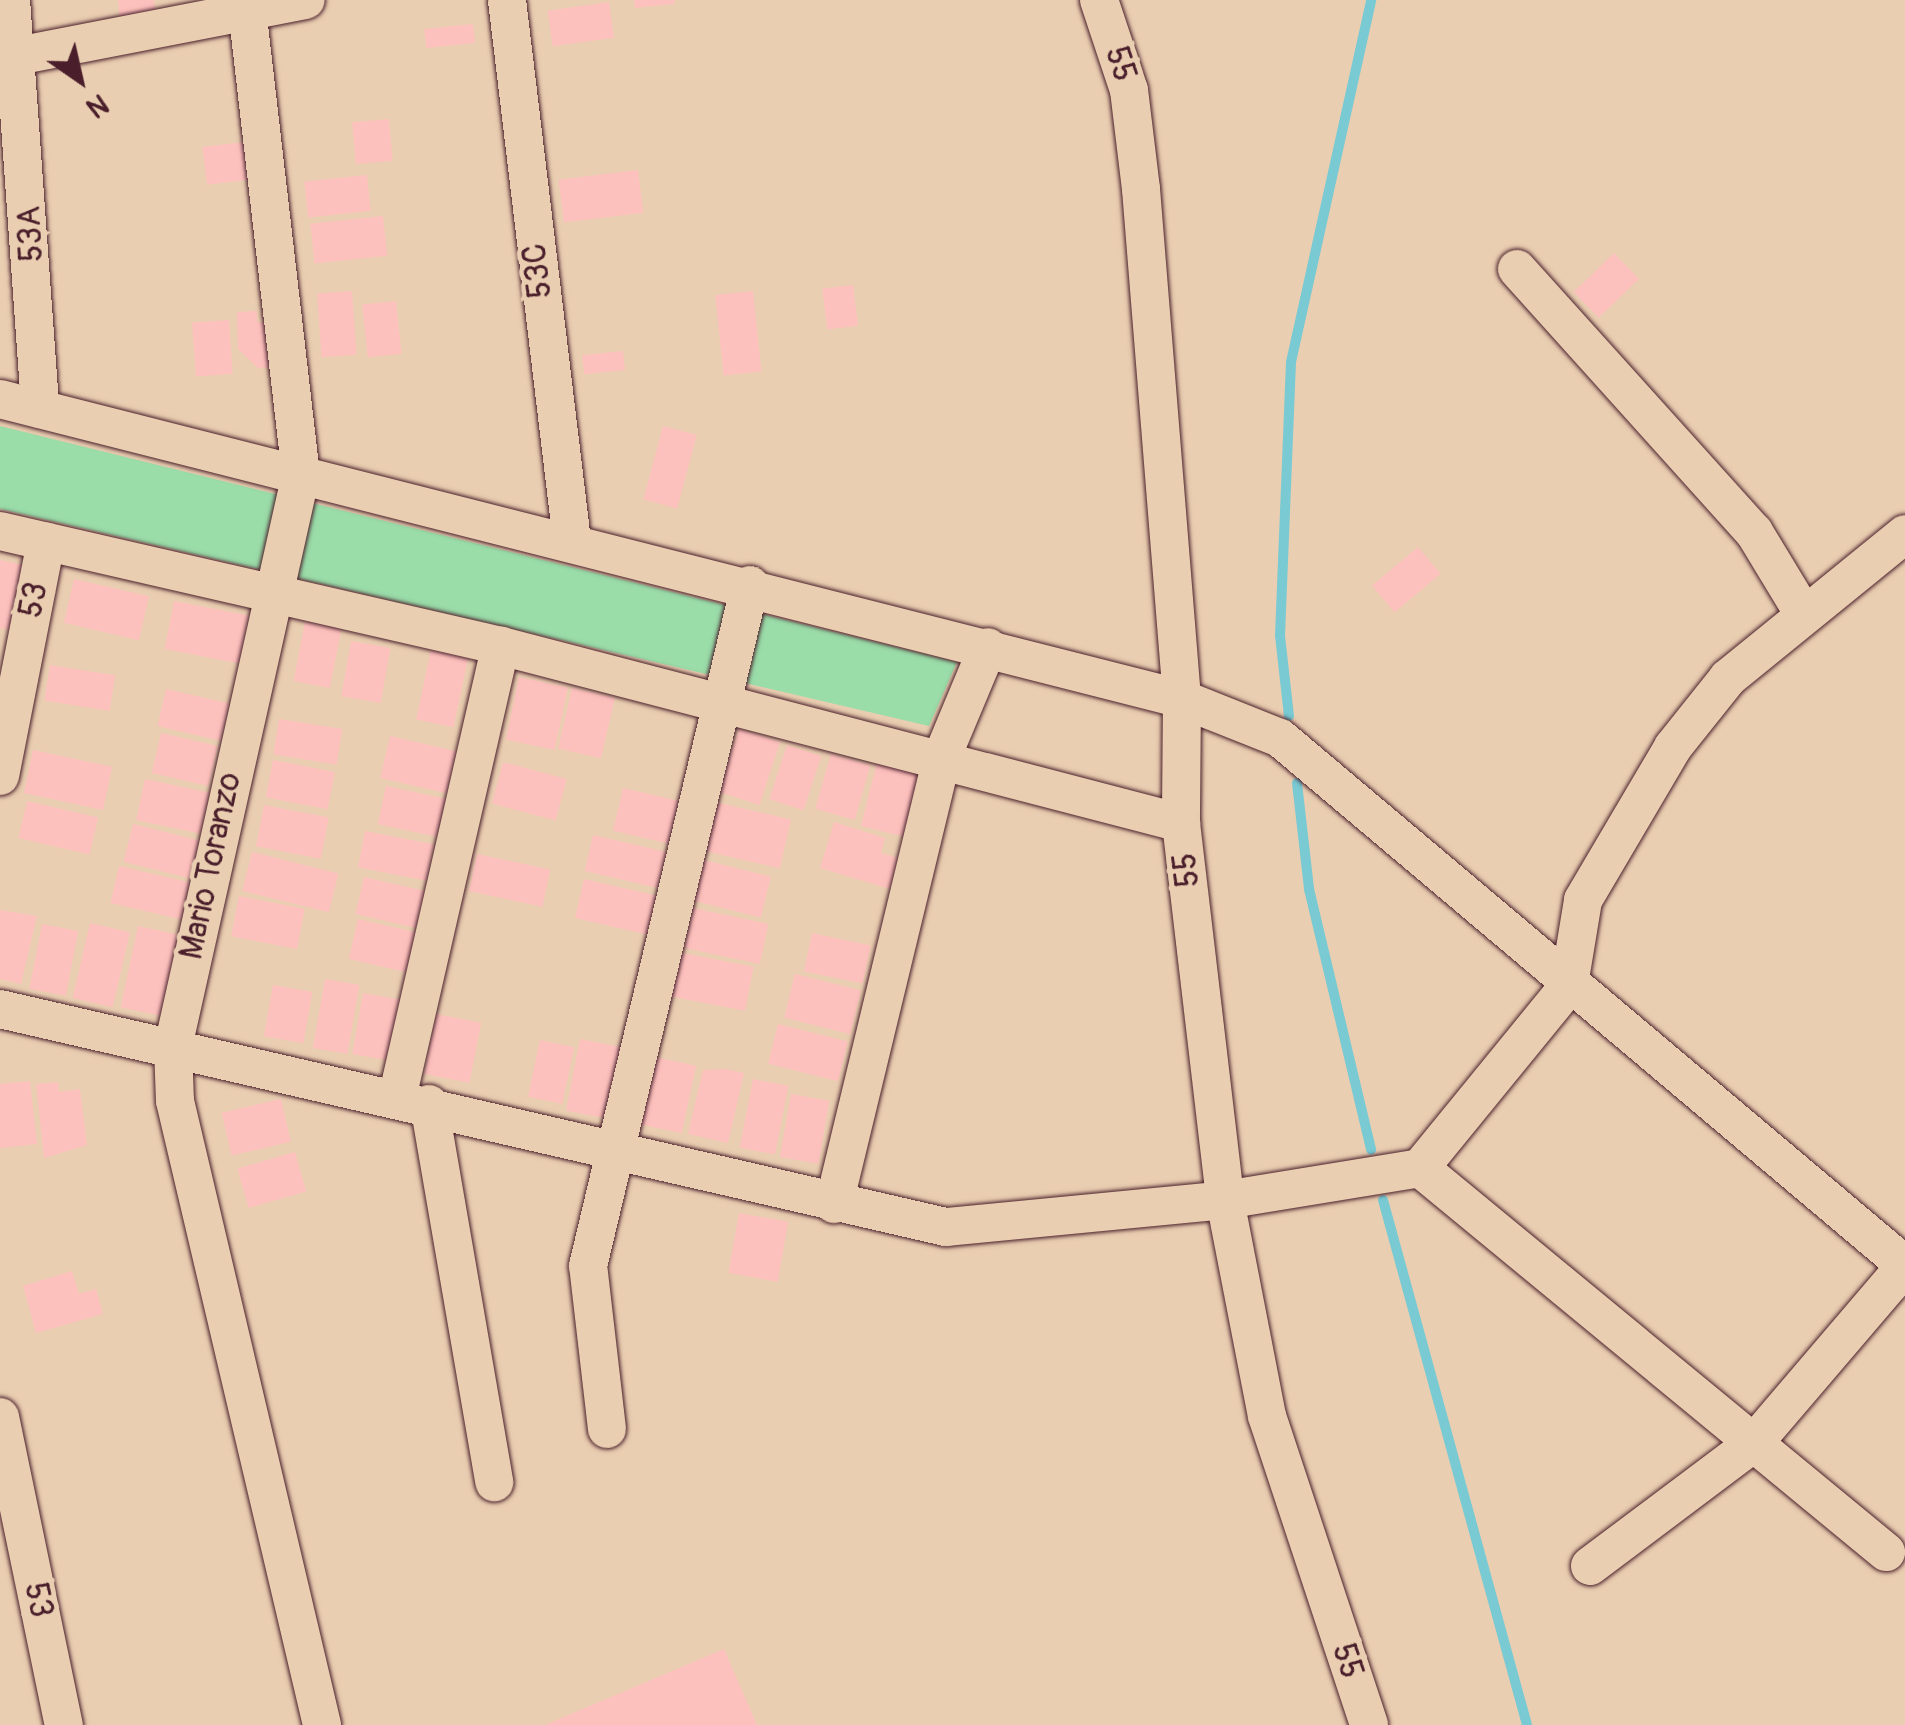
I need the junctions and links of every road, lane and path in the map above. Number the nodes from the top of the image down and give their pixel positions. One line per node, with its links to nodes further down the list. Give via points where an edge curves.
1 (11, 0): 6 (street, 53A)
2 (306, 0): 5 (street)
3 (507, 0): 15 (street, 53C)
4 (1098, 0): 21 (street, 55, via 1129,90 1141,188)
5 (247, 6): 6 (street); 11 (street, Mario Toranzo)
6 (16, 56): 7 (street, 53A)
7 (13, 161): 10 (street, 53A)
8 (1516, 269): 18 (street, via 1754,532)
9 (0, 399): 10 (street)
10 (40, 409): 11 (street)
11 (301, 474): 15 (street); 17 (street, Mario Toranzo)
12 (0, 531): 14 (street)
13 (1905, 534): 18 (street)
14 (46, 541): 17 (street); 24 (street, 53)
15 (572, 542): 16 (street)
16 (750, 585): 20 (street); 22 (street)
17 (268, 590): 19 (street); 28 (street, Mario Toranzo)
18 (1803, 613): 26 (street, via 1728,678 1673,747 1583,900)
19 (501, 646): 22 (street); 29 (street)
20 (988, 647): 21 (street); 23 (street)
21 (1182, 698): 25 (street, 55); 26 (street, via 1280,738)
22 (720, 702): 23 (street); 30 (street)
23 (942, 757): 25 (street); 33 (street)
24 (0, 776)
25 (1181, 823): 32 (street, 55)
26 (1570, 984): 31 (street); 34 (street)
27 (0, 1009): 28 (street)
28 (173, 1047): 29 (street); 42 (street, Mario Toranzo, via 190,1169)
29 (413, 1099): 30 (street); 38 (street)
30 (614, 1152): 33 (street); 36 (street, via 588,1266)
31 (1420, 1168): 32 (street); 37 (street)
32 (1225, 1200): 33 (street, via 946,1227); 43 (street, 55, via 1267,1416)
33 (834, 1204)
34 (1905, 1266): 37 (street)
35 (0, 1417): 41 (street, 53)
36 (608, 1429)
37 (1754, 1443): 39 (street); 40 (street)
38 (494, 1482)
39 (1886, 1552)
40 (1590, 1566)
41 (64, 1725)
42 (322, 1725)
43 (1368, 1725)

